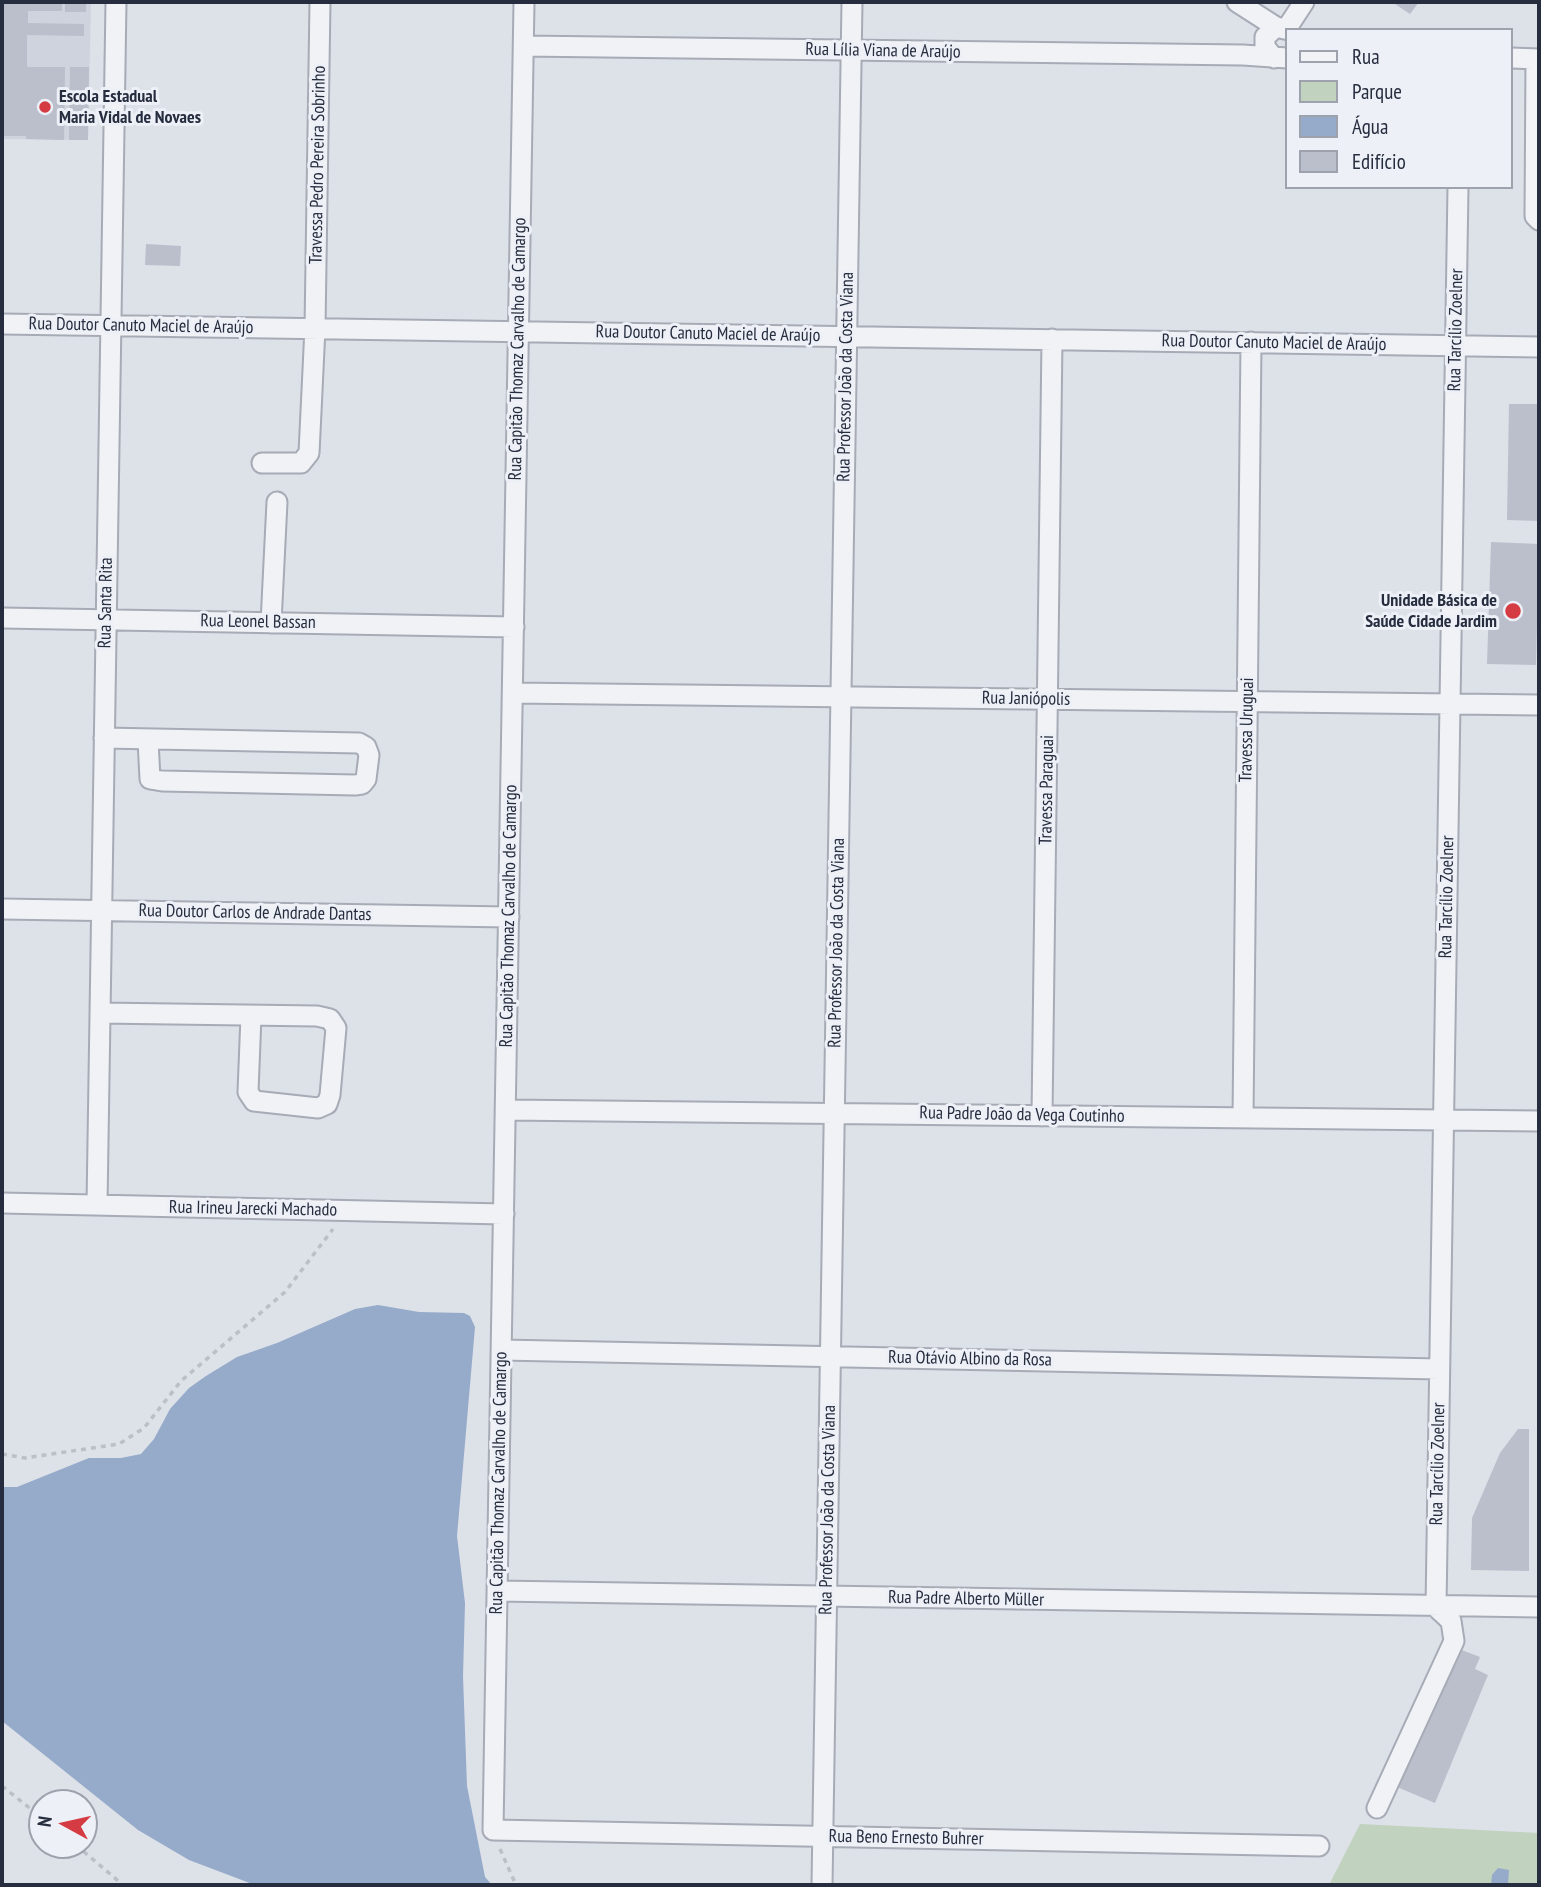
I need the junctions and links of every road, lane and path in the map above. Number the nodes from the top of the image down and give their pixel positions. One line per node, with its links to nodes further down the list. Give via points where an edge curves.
1 (116, 2): 16 (street, Rua Santa Rita)
2 (320, 2): 17 (street, Travessa Pedro Pereira Sobrinho)
3 (524, 2): 8 (street, Rua Capitão Thomaz Carvalho de Camargo)
4 (852, 2): 9 (street, Rua Professor João da Costa Viana)
5 (1237, 2): 7 (street)
6 (1304, 2): 7 (street)
7 (1284, 28): 10 (street, via 1265,37)
8 (524, 46): 9 (street, Rua Lília Viana de Araújo); 18 (street, Rua Capitão Thomaz Carvalho de Camargo)
9 (851, 50): 10 (street, Rua Lília Viana de Araújo); 19 (street, Rua Professor João da Costa Viana)
10 (1280, 56)
11 (1513, 58): 12 (street)
12 (1537, 59): 14 (street, via 1535,216)
13 (1458, 189): 22 (street, Rua Tarcílio Zoelner)
14 (1539, 220)
15 (2, 324): 16 (street, Rua Doutor Canuto Maciel de Araújo)
16 (111, 325): 17 (street, Rua Doutor Canuto Maciel de Araújo); 27 (street, Rua Santa Rita)
17 (315, 328): 18 (street, Rua Doutor Canuto Maciel de Araújo); 24 (street, Travessa Pedro Pereira Sobrinho, via 309,453 301,463)
18 (519, 331): 19 (street, Rua Doutor Canuto Maciel de Araújo); 29 (street, Rua Capitão Thomaz Carvalho de Camargo)
19 (847, 336): 20 (street, Rua Doutor Canuto Maciel de Araújo); 31 (street, Rua Professor João da Costa Viana)
20 (1052, 339): 21 (street, Rua Doutor Canuto Maciel de Araújo); 32 (street, Travessa Paraguai)
21 (1251, 342): 22 (street, Rua Doutor Canuto Maciel de Araújo); 33 (street, Travessa Uruguai)
22 (1456, 345): 23 (street, Rua Doutor Canuto Maciel de Araújo); 34 (street, Rua Tarcílio Zoelner)
23 (1539, 347)
24 (262, 463)
25 (277, 502): 28 (street)
26 (2, 618): 27 (street, Rua Leonel Bassan)
27 (106, 620): 28 (street, Rua Leonel Bassan); 36 (street, Rua Santa Rita)
28 (271, 623): 29 (street, Rua Leonel Bassan)
29 (514, 626): 30 (street, Rua Capitão Thomaz Carvalho de Camargo)
30 (513, 693): 31 (street, Rua Janiópolis); 40 (street, Rua Capitão Thomaz Carvalho de Camargo)
31 (841, 697): 32 (street, Rua Janiópolis); 44 (street, Rua Professor João da Costa Viana)
32 (1048, 699): 33 (street, Rua Janiópolis); 45 (street, Travessa Paraguai)
33 (1247, 702): 34 (street, Rua Janiópolis); 46 (street, Travessa Uruguai)
34 (1450, 704): 35 (street, Rua Janiópolis); 47 (street, Rua Tarcílio Zoelner)
35 (1539, 705)
36 (104, 738): 37 (street); 39 (street, Rua Santa Rita)
37 (148, 740): 37 (street, via 150,779 162,781 355,785 366,779 369,755 359,743)
38 (2, 909): 39 (street, Rua Doutor Carlos de Andrade Dantas)
39 (101, 911): 40 (street, Rua Doutor Carlos de Andrade Dantas); 41 (street, Rua Santa Rita)
40 (509, 917): 43 (street, Rua Capitão Thomaz Carvalho de Camargo)
41 (100, 1013): 42 (street); 50 (street, Rua Santa Rita)
42 (251, 1016): 42 (street, via 331,1020 336,1028 327,1104 318,1108 254,1101 248,1092)
43 (506, 1110): 44 (street, Rua Padre João da Vega Coutinho); 52 (street, Rua Capitão Thomaz Carvalho de Camargo)
44 (835, 1113): 45 (street, Rua Padre João da Vega Coutinho); 54 (street, Rua Professor João da Costa Viana)
45 (1042, 1116): 46 (street, Rua Padre João da Vega Coutinho)
46 (1243, 1118): 47 (street, Rua Padre João da Vega Coutinho)
47 (1443, 1120): 48 (street, Rua Padre João da Vega Coutinho); 55 (street, Rua Tarcílio Zoelner)
48 (1539, 1121)
49 (2, 1203): 50 (street, Rua Irineu Jarecki Machado)
50 (97, 1205): 51 (street, Rua Irineu Jarecki Machado)
51 (347, 1211): 52 (street, Rua Irineu Jarecki Machado); 56 (path, via 285,1292 181,1381 144,1428 119,1444 25,1458)
52 (504, 1214): 53 (street, Rua Capitão Thomaz Carvalho de Camargo)
53 (502, 1350): 54 (street, Rua Otávio Albino da Rosa); 57 (street, Rua Capitão Thomaz Carvalho de Camargo)
54 (831, 1356): 55 (street, Rua Otávio Albino da Rosa); 58 (street, Rua Professor João da Costa Viana)
55 (1439, 1369): 59 (street, Rua Tarcílio Zoelner)
56 (2, 1454)
57 (497, 1591): 58 (street, Rua Padre Alberto Müller); 64 (street, Rua Capitão Thomaz Carvalho de Camargo)
58 (827, 1597): 59 (street, Rua Padre Alberto Müller); 65 (street, Rua Professor João da Costa Viana)
59 (1436, 1607): 60 (street, Rua Padre Alberto Müller); 63 (street, via 1451,1621 1454,1641)
60 (1539, 1607)
61 (2, 1786): 62 (path)
62 (28, 1807)
63 (1377, 1808)
64 (494, 1830): 65 (street, Rua Beno Ernesto Buhrer); 69 (path)
65 (823, 1836): 66 (street, Rua Beno Ernesto Buhrer); 70 (street, Rua Professor João da Costa Viana)
66 (1319, 1846)
67 (92, 1859): 68 (path)
68 (123, 1885)
69 (516, 1885)
70 (822, 1885)

